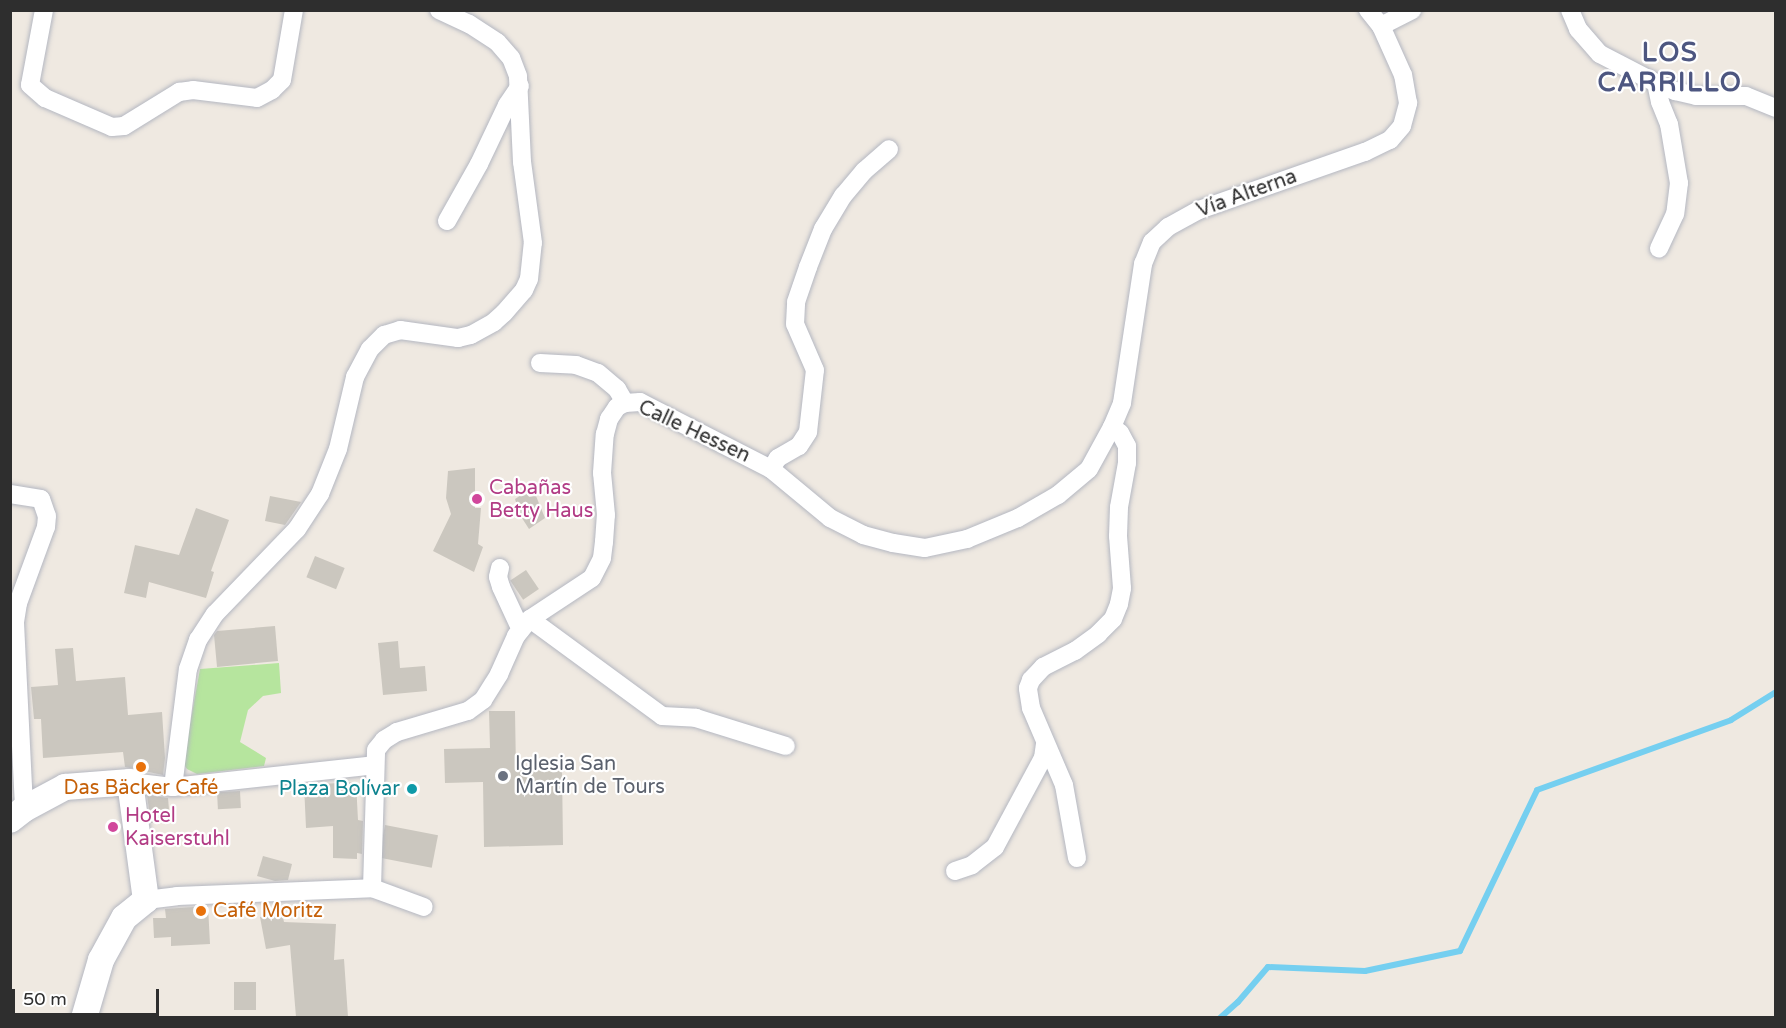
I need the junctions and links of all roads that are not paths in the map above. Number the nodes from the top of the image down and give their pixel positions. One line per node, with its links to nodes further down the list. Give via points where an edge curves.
1 (44, 10): 2 (street, via 30,85 45,98 112,127 124,126 179,92 193,90 257,98 272,90 282,80)
2 (294, 10)
3 (439, 10): 9 (street, via 497,42 511,58)
4 (1368, 10): 7 (street, Vía Alterna)
5 (1412, 10): 7 (street)
6 (1570, 10): 8 (street, via 1578,29 1600,54)
7 (1381, 26): 16 (street, Vía Alterna, via 1403,75 1408,103 1402,126 1390,140 1365,152 1199,210 1168,227 1152,242 1143,264 1122,403)
8 (1656, 83): 10 (street, via 1696,96 1746,96); 13 (street, via 1669,124 1679,183 1675,214)
9 (520, 86): 12 (street); 25 (street, via 522,162 533,243 524,290 494,322 471,335 458,338 400,330 384,335 370,349 355,377 338,449 321,494 297,529 215,614 198,640 188,669)
10 (1776, 108)
11 (889, 149): 17 (street, via 843,196 823,229 808,267 796,302 795,324 815,370 808,432 799,446 778,458)
12 (447, 221)
13 (1659, 248)
14 (540, 363): 15 (street, via 576,365 598,373)
15 (625, 403): 17 (street, Calle Hessen, via 640,402); 20 (street, Calle Hessen, via 609,419 605,434 602,558 592,578)
16 (1112, 427): 17 (street, Calle Hessen, via 1089,469 1059,495 1018,518 967,539 925,548 864,535 830,518); 21 (street, via 1127,446 1119,507 1121,597 1113,619 1098,634 1043,667 1031,680 1027,696)
17 (771, 469)
18 (10, 494): 26 (street, via 41,499 47,516 15,622)
19 (500, 568): 20 (street, via 501,587)
20 (526, 625): 22 (street, via 662,716 696,718); 23 (street, Calle Hessen, via 483,700 468,711 397,732 376,750)
21 (1045, 743): 27 (street, via 1064,785); 28 (street, via 1043,758 995,847 972,865)
22 (786, 746)
23 (374, 765): 25 (street); 29 (street)
24 (130, 782): 25 (street); 26 (street, via 65,787); 30 (street)
25 (173, 787)
26 (17, 814)
27 (1077, 858)
28 (955, 871)
29 (372, 888): 30 (street); 31 (street)
30 (146, 900): 32 (street, via 124,918 101,960)
31 (424, 907)
32 (84, 1017)

